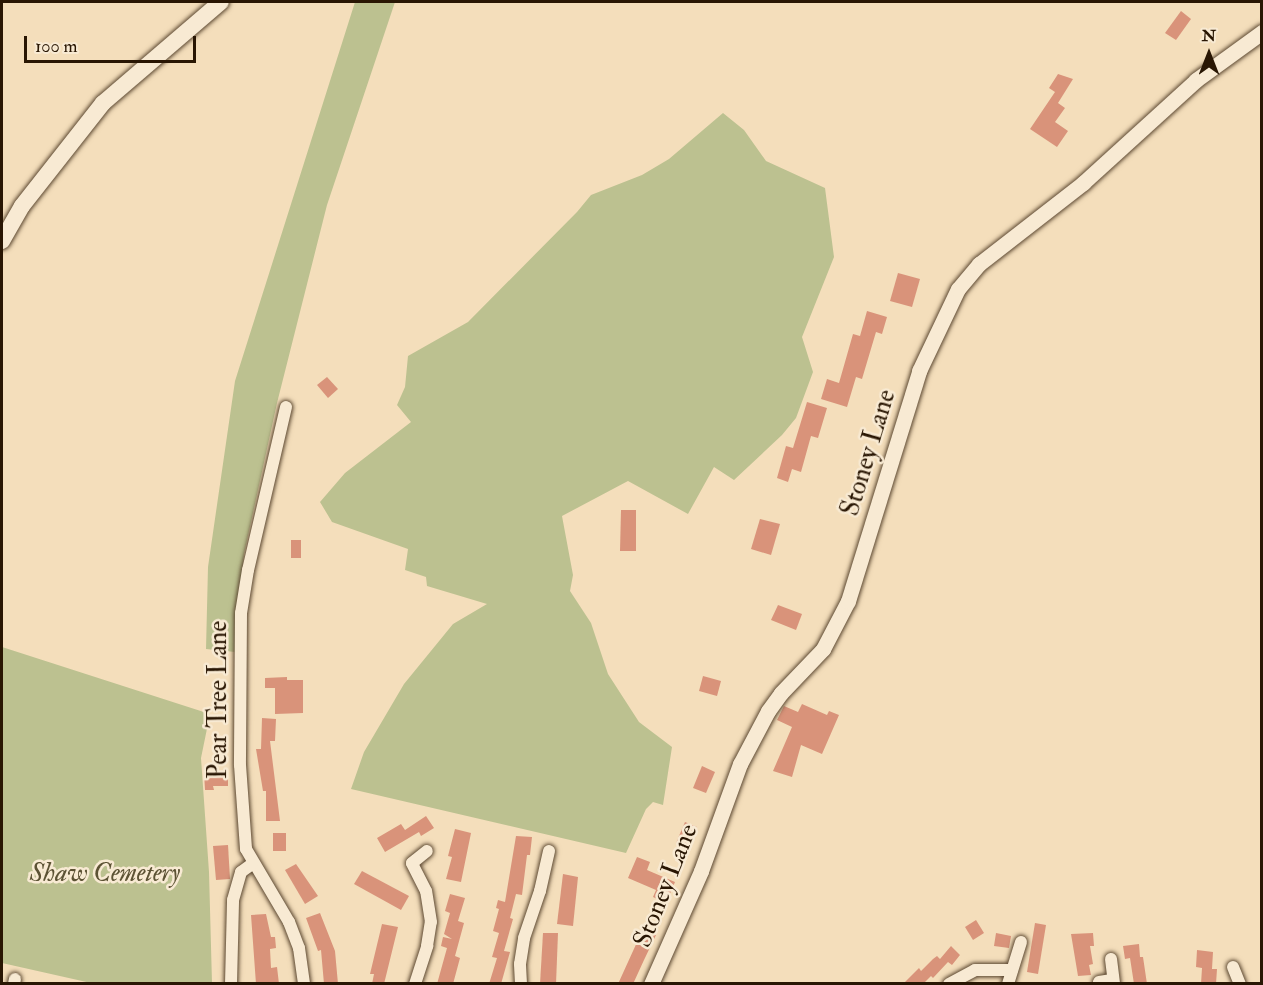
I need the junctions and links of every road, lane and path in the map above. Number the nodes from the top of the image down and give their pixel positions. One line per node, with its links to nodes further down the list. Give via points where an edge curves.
1 (221, 2): 3 (main road, via 103,104 22,206)
2 (1262, 32): 18 (street, Stoney Lane, via 1196,80 1083,183 979,264 958,289 919,372 848,601 823,650 781,693 740,764 701,871)
3 (2, 241)
4 (286, 406): 7 (street, Pear Tree Lane, via 241,613 240,775 246,849)
5 (427, 850): 16 (street, via 412,863 426,891 430,922)
6 (549, 851): 17 (street, via 524,938)
7 (252, 864): 14 (street, via 241,872 233,900); 15 (street, Pear Tree Lane, via 292,928)
8 (1021, 942): 11 (street)
9 (1111, 959): 13 (street)
10 (1233, 967): 21 (street)
11 (1012, 970): 19 (street, via 975,970); 20 (street)
12 (1099, 982): 13 (street)
13 (1113, 982)
14 (231, 984)
15 (304, 984)
16 (415, 984)
17 (521, 984)
18 (651, 984)
19 (949, 984)
20 (1008, 984)
21 (1240, 984)

